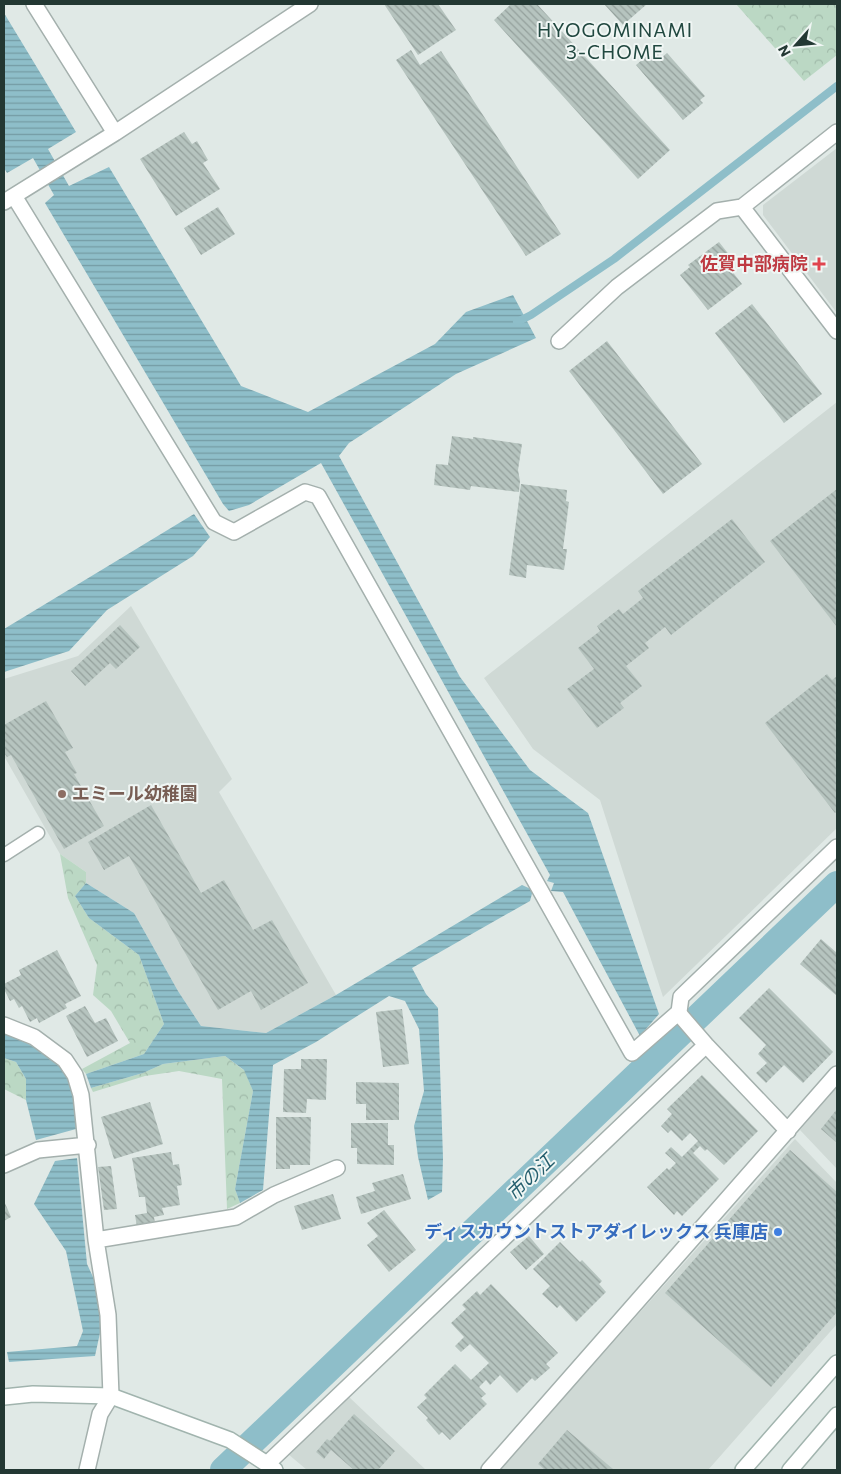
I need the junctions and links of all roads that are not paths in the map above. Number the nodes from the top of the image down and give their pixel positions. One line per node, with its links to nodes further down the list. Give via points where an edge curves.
1 (34, 4): 4 (street)
2 (310, 4): 4 (street)
3 (837, 132): 6 (street)
4 (115, 133): 5 (street)
5 (9, 200): 12 (street, via 214,522 234,532 305,492 318,496 632,1053)
6 (742, 207): 7 (street); 8 (street, via 717,211 616,287)
7 (837, 331)
8 (559, 341)
9 (38, 832): 11 (lane)
10 (837, 848): 12 (street, via 680,997)
11 (4, 855)
12 (680, 1014): 14 (street)
13 (4, 1025): 17 (street, via 34,1037 65,1060 82,1095)
14 (703, 1042): 16 (street); 25 (street)
15 (837, 1074): 16 (street)
16 (788, 1131): 27 (street)
17 (88, 1145): 18 (street, via 38,1150); 20 (street)
18 (4, 1165)
19 (337, 1168): 20 (street, via 274,1195 236,1216)
20 (96, 1240): 22 (street, via 108,1315)
21 (837, 1363): 28 (street)
22 (111, 1396): 23 (street, via 33,1394); 25 (street, via 230,1440); 26 (street, via 100,1414)
23 (4, 1398)
24 (837, 1415): 29 (street)
25 (268, 1465)
26 (87, 1470)
27 (489, 1470)
28 (743, 1470)
29 (790, 1470)

